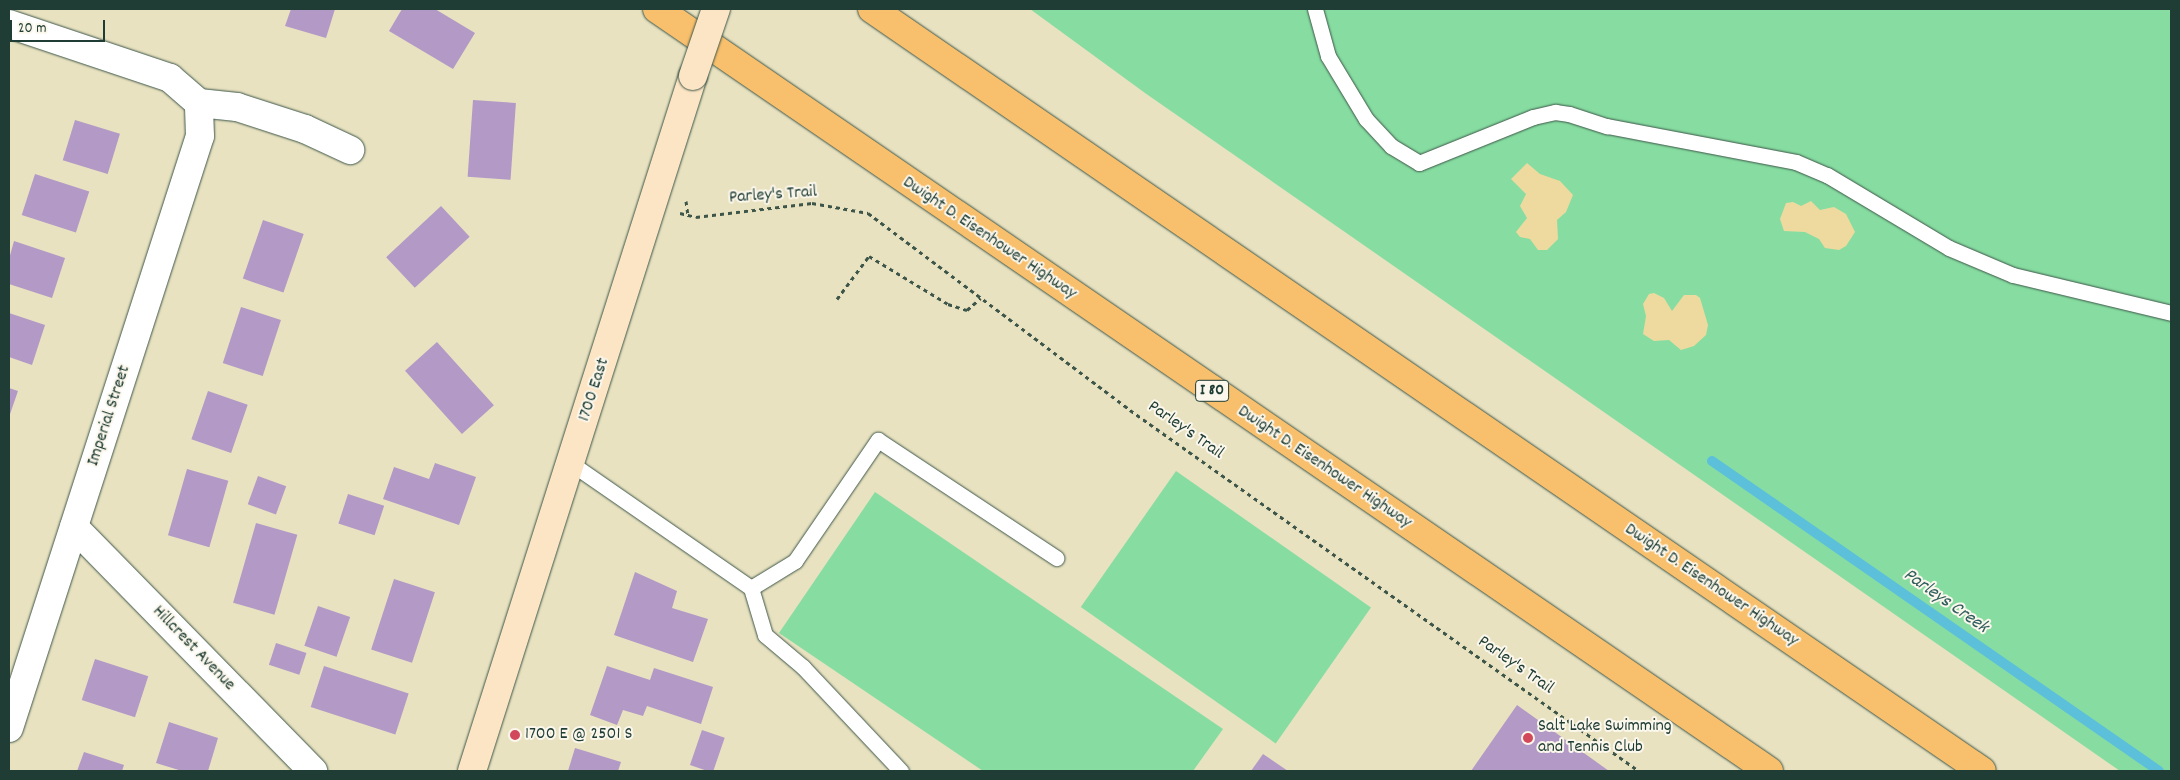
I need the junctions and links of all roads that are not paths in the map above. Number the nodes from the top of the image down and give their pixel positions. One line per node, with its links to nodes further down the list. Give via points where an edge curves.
1 (657, 9): 17 (highway, Dwight D. Eisenhower Highway / I 80)
2 (716, 9): 9 (street, 1700 East, bridge)
3 (872, 9): 18 (highway, Dwight D. Eisenhower Highway)
4 (1315, 9): 8 (lane, via 1328,56 1366,119 1391,146 1420,163 1533,117 1555,112 1569,114 1607,126 1796,162 1826,175 1949,248 2013,275)
5 (9, 24): 6 (street, via 170,78)
6 (199, 103): 7 (street, via 237,107 305,129); 10 (street, Imperial Street, via 200,136)
7 (350, 150)
8 (2171, 313)
9 (572, 464): 12 (lane); 15 (street, 1700 East)
10 (74, 527): 13 (street, Imperial Street); 14 (street, Hillcrest Avenue)
11 (1056, 558): 12 (lane, via 878,440 795,561)
12 (751, 588): 16 (lane, via 765,635 803,667)
13 (9, 728)
14 (313, 771)
15 (472, 771)
16 (901, 771)
17 (1769, 771)
18 (1982, 771)

